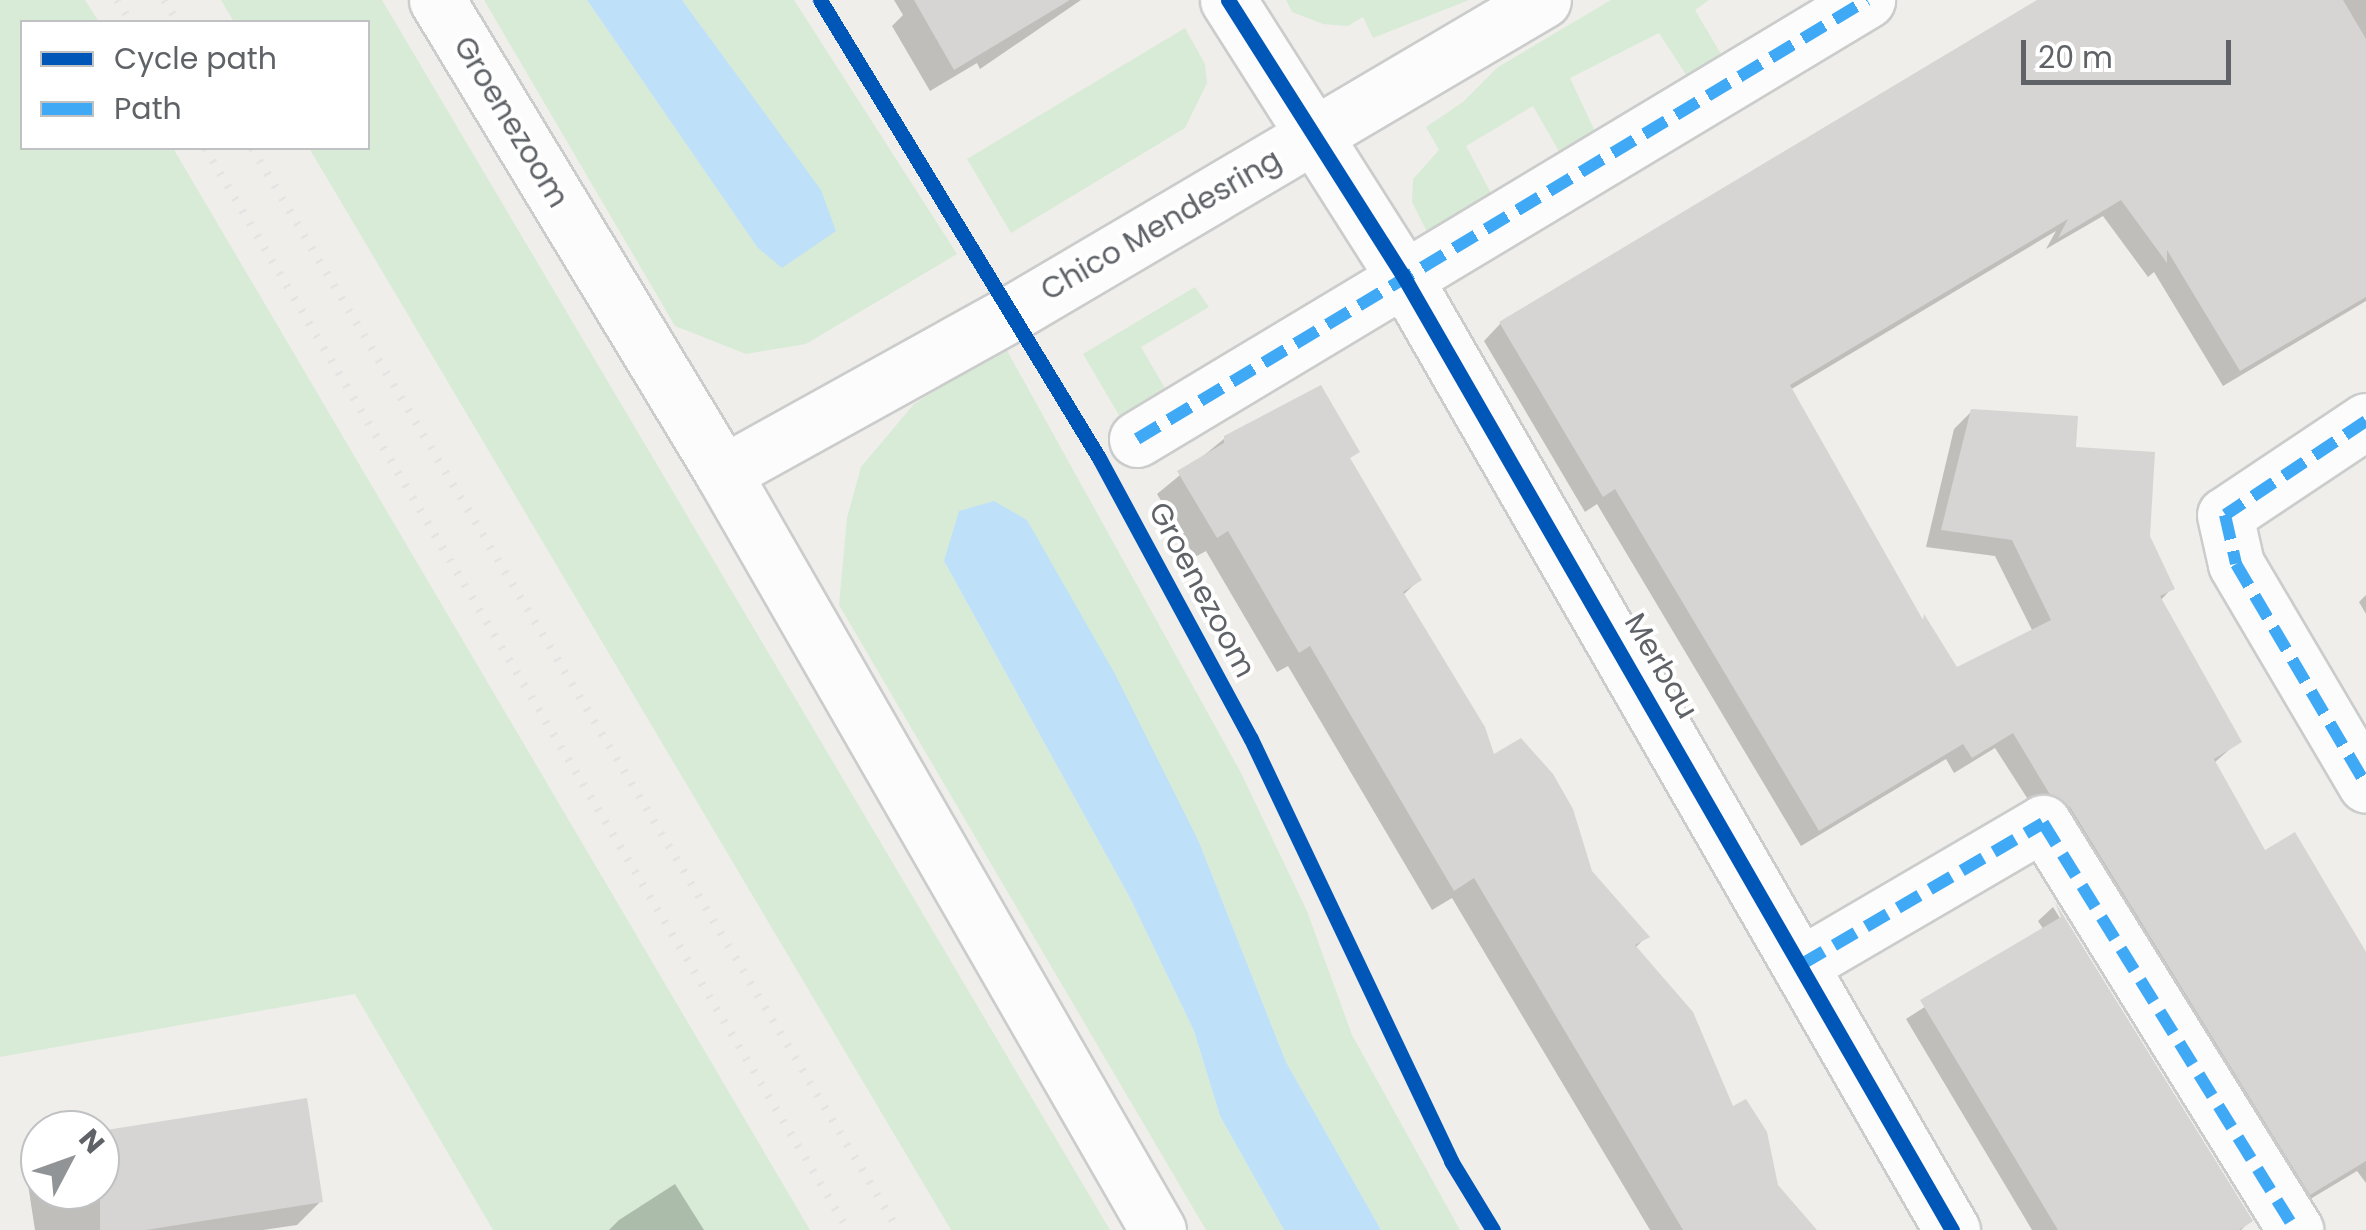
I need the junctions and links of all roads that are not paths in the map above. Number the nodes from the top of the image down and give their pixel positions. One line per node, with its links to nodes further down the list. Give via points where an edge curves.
1 (437, 0): 9 (street, Groenezoom)
2 (1228, 0): 5 (street, Merbau)
3 (1543, 0): 5 (street, Chico Mendesring)
4 (1866, 0): 6 (street)
5 (1316, 134): 6 (street, Merbau); 9 (street, Chico Mendesring)
6 (1402, 274): 8 (street); 11 (street, Merbau)
7 (2366, 422): 10 (street, via 2225,515 2236,564)
8 (1136, 439)
9 (723, 473): 12 (street, Groenezoom)
10 (2366, 785)
11 (1802, 964): 13 (street, Merbau); 14 (street, via 2043,823)
12 (1158, 1230)
13 (1952, 1230)
14 (2295, 1230)

